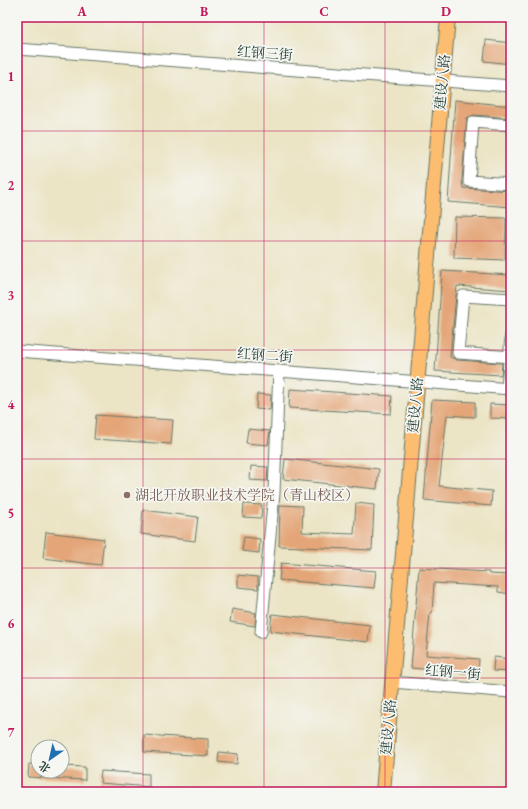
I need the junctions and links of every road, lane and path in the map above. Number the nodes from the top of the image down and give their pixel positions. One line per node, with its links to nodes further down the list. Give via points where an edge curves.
1 (448, 17): 3 (main road, 建设八路)
2 (17, 49): 3 (street, 红钢三街)
3 (442, 82): 4 (street, 红钢三街); 12 (main road, 建设八路)
4 (511, 86)
5 (511, 125): 6 (street, via 473,122 469,181)
6 (511, 184)
7 (511, 299): 10 (street, via 463,296 458,353)
8 (511, 335): 10 (street)
9 (17, 351): 11 (street, 红钢二街)
10 (510, 357): 13 (street)
11 (279, 371): 12 (street, 红钢二街); 14 (street, via 274,493)
12 (417, 382): 13 (street, 红钢二街); 15 (main road, 建设八路)
13 (509, 389)
14 (261, 632)
15 (392, 682): 16 (street, 红钢一街); 17 (main road, 建设八路)
16 (511, 692)
17 (383, 792)

